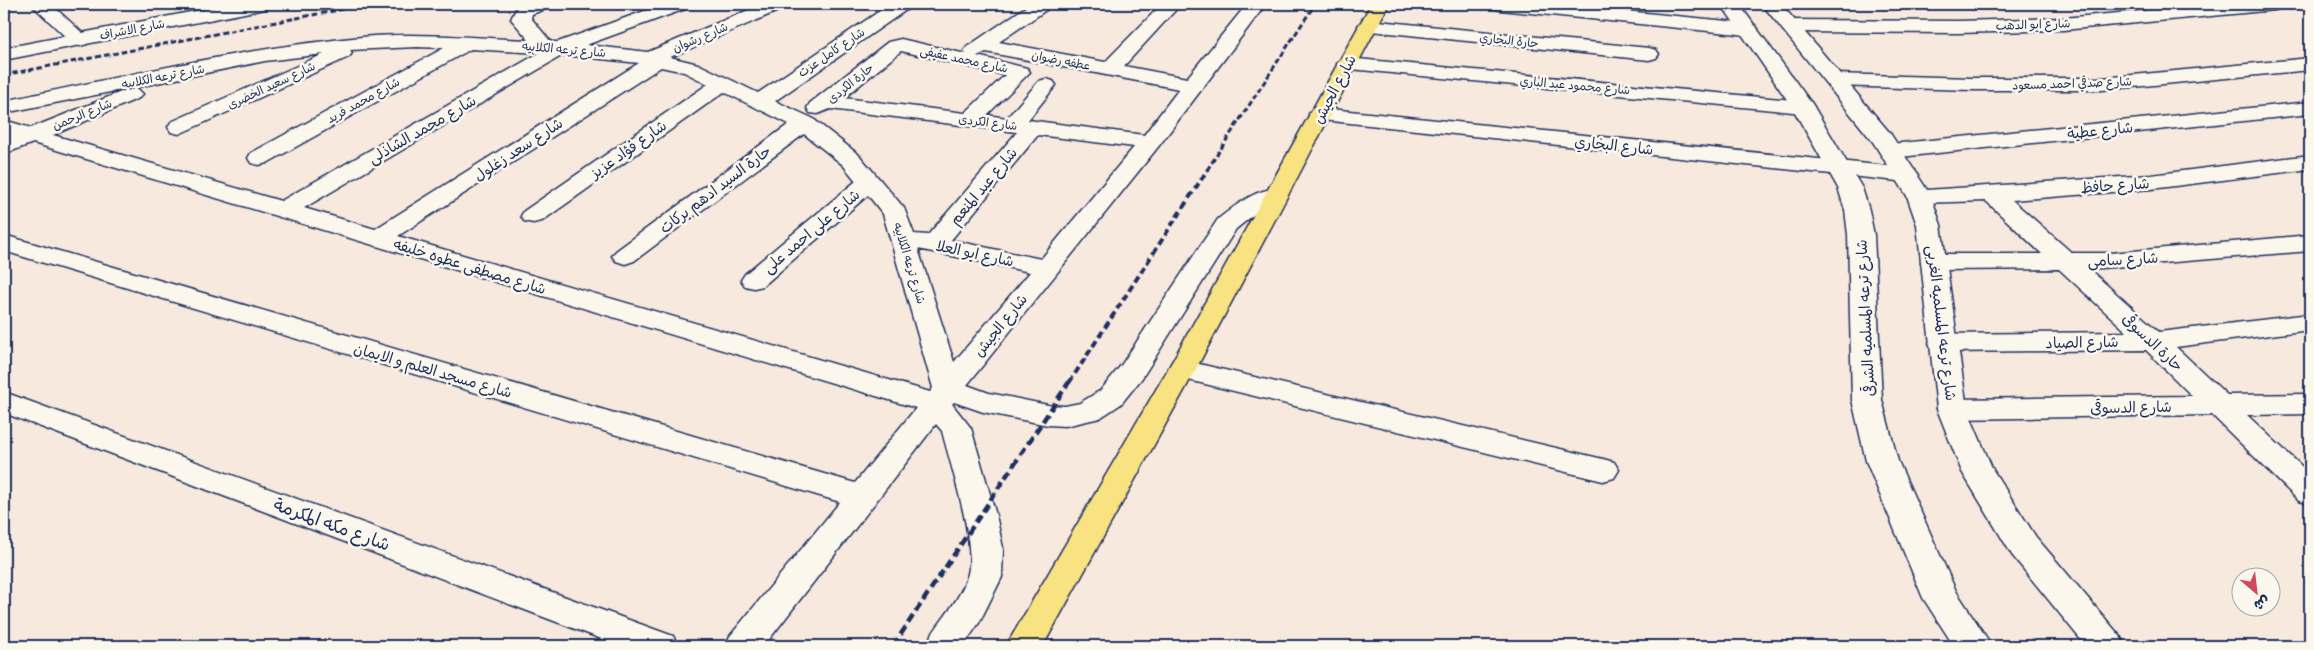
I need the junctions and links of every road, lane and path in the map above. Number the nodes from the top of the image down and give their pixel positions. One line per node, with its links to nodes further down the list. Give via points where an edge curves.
1 (40, 4): 20 (street)
2 (260, 4): 20 (street, شارع الاشراف)
3 (541, 4): 25 (street, via 524,11 520,19)
4 (682, 4): 25 (street)
5 (778, 4): 29 (street, شارع رشوان)
6 (902, 4): 38 (street, شارع كامل عزت)
7 (1042, 4): 24 (street)
8 (1172, 4): 32 (street)
9 (1257, 4): 37 (street, شارع الجيش)
10 (1500, 4): 18 (street)
11 (1730, 4): 18 (street, شارع ترعه المسلميه الشرقى)
12 (1771, 4): 17 (street, شارع ترعه المسلميه الغربى)
13 (2135, 4): 16 (street)
14 (2275, 4): 16 (street, شارع ابو الدهب)
15 (1374, 15): 27 (street, حارة البخاري); 30 (main road, شارع الجيش)
16 (2160, 16): 17 (street, شارع ابو الدهب, via 2011,26)
17 (1790, 26): 34 (street, شارع ترعه المسلميه الغربى)
18 (1748, 28): 41 (street, شارع ترعه المسلميه الشرقى)
19 (930, 34): 24 (street, عطفه رضوان)
20 (80, 40): 26 (street, شارع الاشراف)
21 (468, 42): 22 (street, شارع ترعه الكلابيه); 25 (street, شارع ترعه الكلابيه); 53 (street, شارع محمد فريد)
22 (363, 43): 33 (street, شارع ترعه الكلابيه, via 265,55); 48 (street, شارع سعيد الخضرى)
23 (898, 45): 28 (street, شارع محمد عفيفى); 39 (street, حارة الكردى)
24 (983, 45): 28 (street); 32 (street, عطفه رضوان)
25 (553, 48): 29 (street, شارع ترعه الكلابيه); 60 (street, شارع محمد الشاذلى)
26 (4, 54)
27 (1649, 54)
28 (963, 58): 44 (street, شارع محمد عفيفى, via 1020,72)
29 (654, 59): 35 (street, شارع ترعه الكلابيه, via 691,68); 63 (street, شارع سعد زغلول)
30 (1347, 64): 41 (street, شارع محمود عبد الباري); 43 (main road, شارع الجيش)
31 (2310, 64): 34 (street, شارع صدقي احمد مسعود, via 2102,84 1982,85)
32 (1109, 70): 37 (street, عطفه رضوان)
33 (189, 71): 40 (street, شارع ترعه الكلابيه); 49 (street, شارع الرحمن)
34 (1834, 80): 52 (street, شارع ترعه المسلميه الغربى)
35 (724, 83): 38 (street, شارع ترعه الكلابيه); 61 (street, شارع فؤاد عزيز)
36 (1046, 85): 46 (street, شارع عبد المنعم)
37 (1192, 85): 50 (street, شارع الجيش)
38 (760, 101): 45 (street, شارع ترعه الكلابيه)
39 (826, 102): 44 (street, شارع الكردى); 45 (street, حارة الكردى)
40 (4, 107)
41 (1803, 107): 55 (street, شارع ترعه المسلميه الشرقى)
42 (2310, 108): 52 (street, شارع عطية)
43 (1320, 114): 55 (street, شارع البخاري); 59 (main road, شارع الجيش)
44 (970, 120): 46 (street, شارع الكردى)
45 (803, 122): 56 (street, شارع ترعه الكلابيه, via 851,160); 67 (street, حارة السيد ادهم بركات)
46 (1022, 126): 50 (street, شارع الكردى); 66 (street, شارع عبد المنعم)
47 (4, 127): 49 (street, شارع مصطفى عطوه خليفه)
48 (179, 127)
49 (30, 136): 51 (street, شارع الرحمن); 60 (street, شارع مصطفى عطوه خليفه)
50 (1150, 142): 70 (street, شارع الجيش)
51 (4, 147)
52 (1891, 151): 57 (street, شارع ترعه المسلميه الغربى)
53 (259, 158)
54 (2310, 162): 58 (street, شارع حافظ, via 2151,182)
55 (1838, 168): 57 (street, شارع البخاري); 88 (street, شارع ترعه المسلميه الشرقى, via 1850,188 1861,235 1867,400 1882,461 1941,598)
56 (869, 182): 62 (street, شارع ترعه الكلابيه, via 895,213); 71 (street, شارع على احمد على)
57 (1913, 186): 58 (street, شارع حافظ); 69 (street, شارع ترعه المسلميه الغربى, via 1929,225)
58 (1992, 194): 68 (street, حارة الدسوقى)
59 (1276, 195): 75 (main road, شارع الجيش); 76 (street, شارع مصطفى عطوه خليفه, via 1248,207 1227,224 1132,370 1111,397 1089,411 1065,416 1048,415)
60 (283, 210): 63 (street, شارع مصطفى عطوه خليفه)
61 (533, 216)
62 (902, 237): 66 (street, شارع ابو العلا); 76 (street, شارع ترعه الكلابيه)
63 (378, 238): 76 (street, شارع مصطفى عطوه خليفه)
64 (4, 243): 83 (street, شارع مسجد العلم و الايمان)
65 (2310, 243): 68 (street, شارع سامى)
66 (934, 244): 70 (street, شارع ابو العلا)
67 (625, 256)
68 (2066, 261): 69 (street, شارع سامى); 73 (street, حارة الدسوقى)
69 (1934, 262): 74 (street, شارع ترعه المسلميه الغربى)
70 (1047, 268): 76 (street, شارع الجيش)
71 (754, 280)
72 (2310, 322): 73 (street, شارع الصياد)
73 (2153, 341): 74 (street, شارع الصياد); 79 (street, حارة الدسوقى)
74 (1943, 343): 80 (street, شارع ترعه المسلميه الغربى)
75 (1182, 369): 81 (street); 87 (main road, شارع الجيش)
76 (942, 397): 83 (street, شارع الجيش); 86 (street, via 956,428 986,548 985,577)
77 (4, 402): 84 (street, شارع مكه المكرمة)
78 (2310, 404): 79 (street, شارع الدسوقى)
79 (2219, 406): 80 (street, شارع الدسوقى); 82 (street, حارة الدسوقى)
80 (1952, 409): 89 (street, شارع ترعه المسلميه الغربى, via 1978,472 2024,546)
81 (1603, 470)
82 (2306, 484)
83 (862, 497): 85 (street, شارع الجيش)
84 (660, 646)
85 (743, 646)
86 (943, 646)
87 (1024, 646)
88 (1974, 646)
89 (2107, 646)

